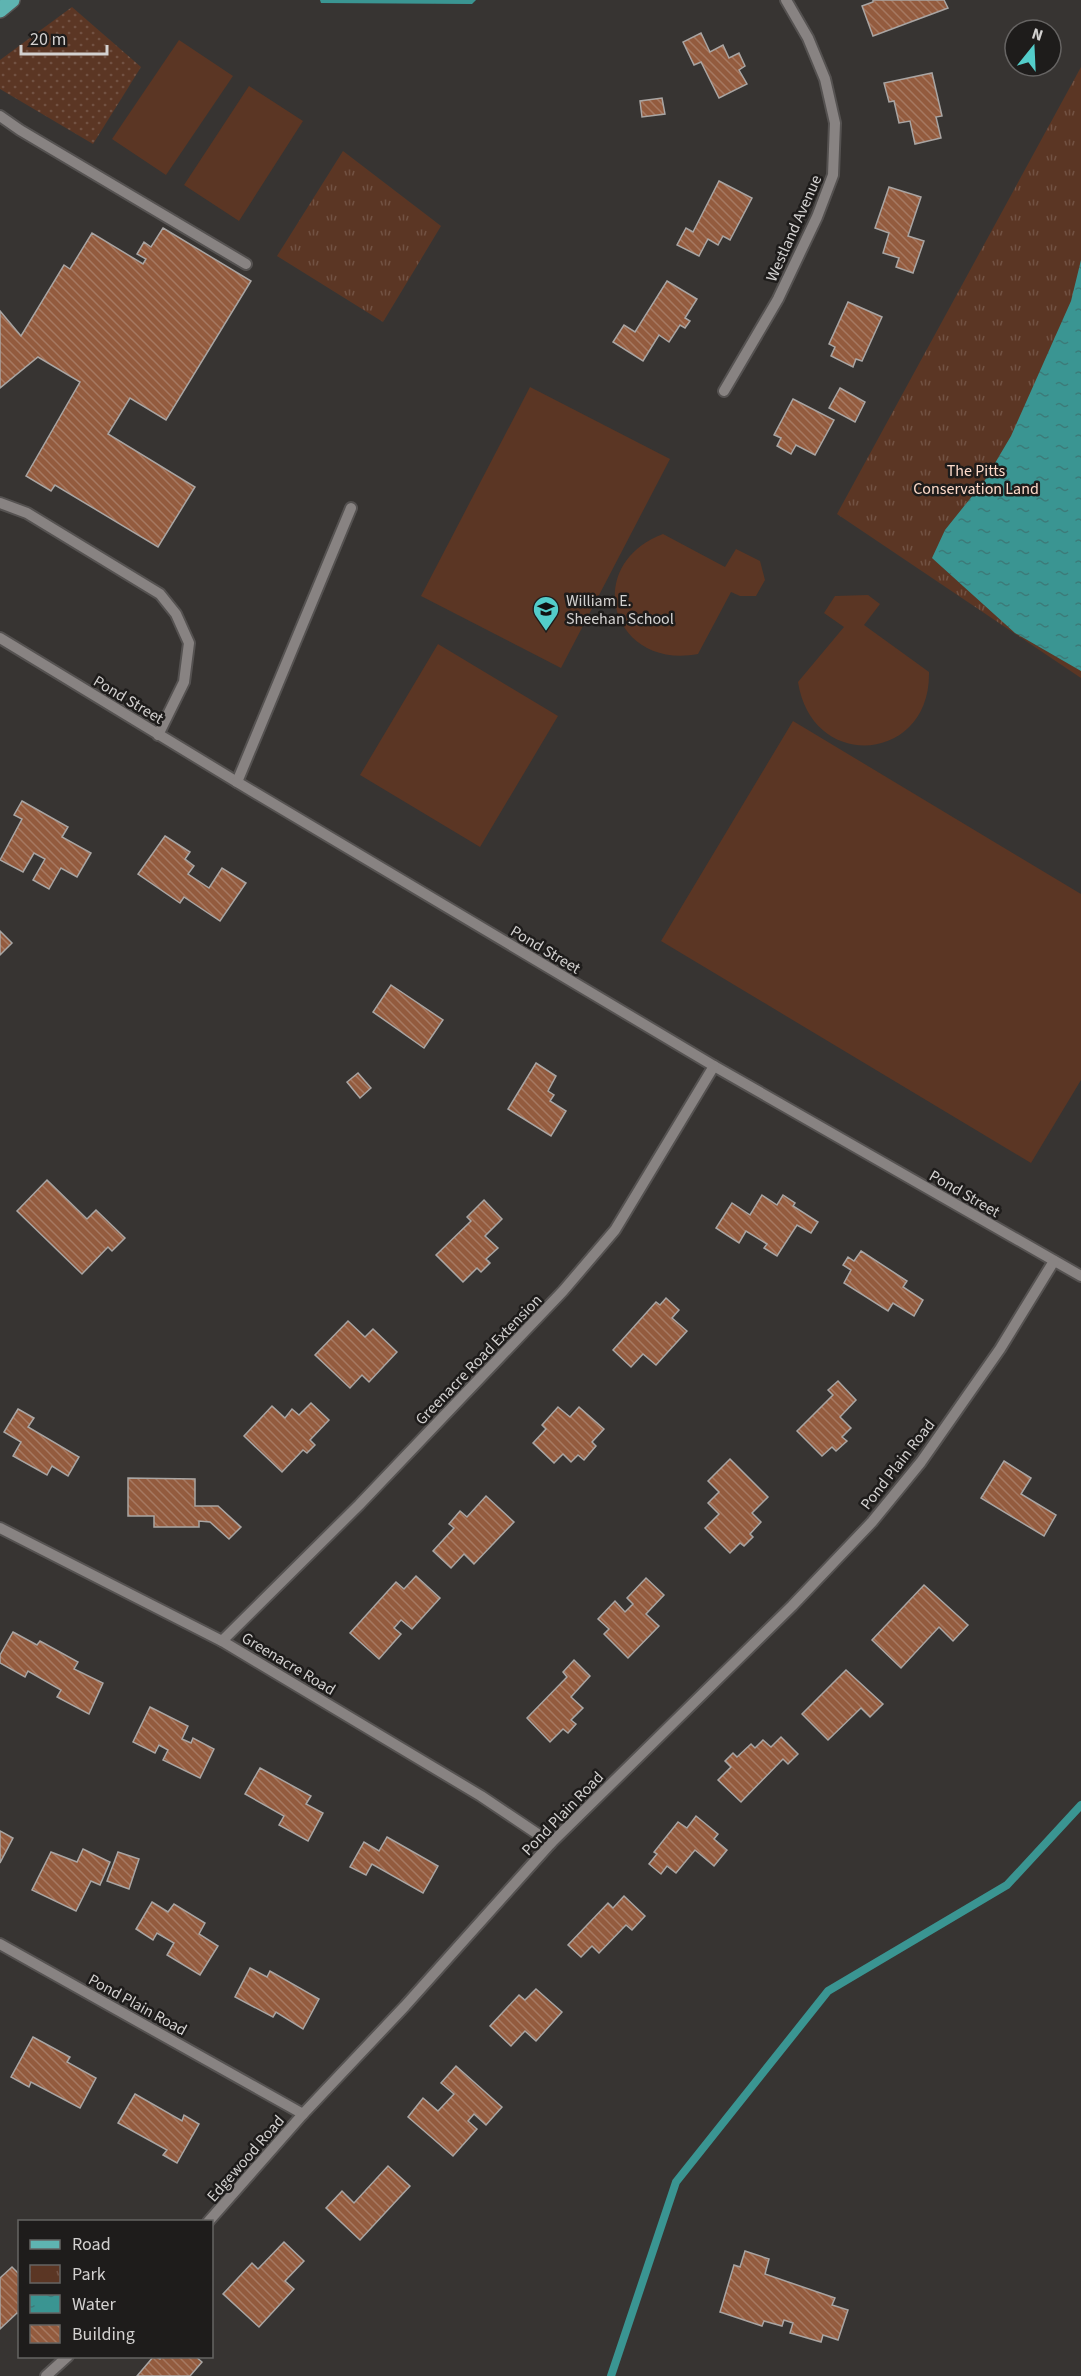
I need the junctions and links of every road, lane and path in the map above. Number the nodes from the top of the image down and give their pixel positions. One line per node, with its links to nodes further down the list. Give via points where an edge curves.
1 (12, 0): 3 (main road)
2 (786, 0): 6 (street, Westland Avenue, via 825,79 835,123 833,175 778,298)
3 (0, 10)
4 (0, 116): 5 (street)
5 (246, 264)
6 (724, 391)
7 (0, 503): 10 (street, via 27,513 160,594 176,614 189,643 184,682)
8 (351, 507): 11 (street)
9 (0, 638): 10 (street, Pond Street)
10 (158, 735): 11 (street, Pond Street)
11 (237, 782): 12 (street, Pond Street)
12 (714, 1066): 13 (street, Pond Street); 16 (street, Greenacre Road Extension, via 615,1230 563,1291 359,1505)
13 (1054, 1261): 14 (street, Pond Street); 17 (street, Pond Plain Road, via 1000,1349 921,1462 872,1522)
14 (1081, 1276)
15 (0, 1528): 16 (street, Greenacre Road)
16 (222, 1641): 17 (street, Greenacre Road, via 481,1796)
17 (551, 1843): 19 (street, Pond Plain Road)
18 (0, 1944): 19 (street, Pond Plain Road)
19 (303, 2114): 20 (street, Edgewood Road)
20 (210, 2220)
21 (66, 2358): 22 (street)
22 (46, 2376)

